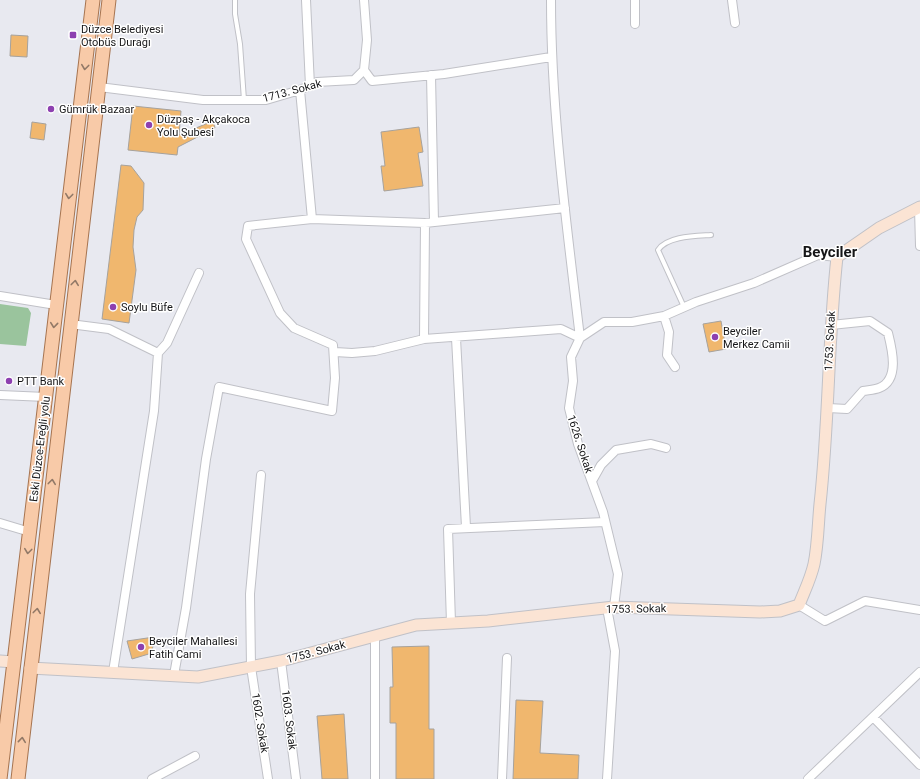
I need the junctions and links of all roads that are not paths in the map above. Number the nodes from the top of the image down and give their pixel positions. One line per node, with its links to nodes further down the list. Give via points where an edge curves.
1 (92, 0): 28 (main road, Eski Düzce-Ereğli yolu, one-way to 28)
2 (109, 0): 15 (main road, Eski Düzce-Ereğli yolu)
3 (235, 0): 17 (lane)
4 (306, 0): 14 (street)
5 (364, 0): 12 (street, via 367,40)
6 (551, 0): 11 (street)
7 (635, 0): 10 (street)
8 (732, 0): 9 (street)
9 (735, 23)
10 (635, 24)
11 (551, 57): 13 (street); 18 (street)
12 (364, 70): 13 (street, via 372,81); 14 (street, 1713. Sokak, via 354,80 317,82)
13 (431, 75): 21 (street)
14 (310, 86): 16 (street, 1713. Sokak)
15 (99, 87): 17 (street, 1713. Sokak, via 204,100); 31 (main road, Eski Düzce-Ereğli yolu, one-way to 15)
16 (300, 90): 17 (street, 1713. Sokak, via 266,100); 20 (street)
17 (244, 100)
18 (565, 208): 21 (street); 34 (street)
19 (920, 208): 24 (street); 25 (street, via 879,228)
20 (312, 219): 22 (street); 36 (street, via 248,226 246,239 280,313 294,328 334,345)
21 (434, 222): 22 (street)
22 (425, 223): 35 (street)
23 (711, 234): 29 (lane, via 671,241 658,250)
24 (920, 246)
25 (837, 257): 29 (street, via 818,255 754,283); 32 (street, 1753. Sokak)
26 (200, 274): 37 (street, via 167,343)
27 (0, 296): 28 (street)
28 (56, 305): 40 (main road, Eski Düzce-Ereğli yolu, one-way to 40)
29 (684, 308): 30 (street)
30 (664, 316): 34 (street, via 632,322 604,322); 38 (street, via 669,332 667,355)
31 (70, 324): 37 (street, via 109,329); 59 (main road, Eski Düzce-Ereğli yolu, one-way to 31)
32 (831, 326): 41 (street, 1753. Sokak); 41 (street, via 870,321 888,333 894,353 890,378 880,388 863,390 847,409)
33 (456, 338): 34 (street, via 561,329); 35 (street); 47 (street)
34 (580, 338): 44 (street, 1626. Sokak, via 571,357 573,381 569,408 578,444)
35 (424, 339): 36 (street, via 375,351)
36 (335, 352): 62 (street, via 332,411 219,387)
37 (158, 353): 60 (street, via 154,411)
38 (675, 367)
39 (0, 395): 40 (street)
40 (46, 398): 48 (main road, Eski Düzce-Ereğli yolu)
41 (828, 408): 49 (street, 1753. Sokak, via 814,564)
42 (666, 448): 44 (street, via 651,444 616,450 601,465)
43 (260, 475): 58 (street, 1602. Sokak, via 250,594)
44 (592, 481): 45 (street, 1626. Sokak)
45 (605, 522): 47 (street); 50 (street, 1626. Sokak, via 618,574)
46 (0, 523): 48 (street)
47 (466, 528): 52 (street, via 448,528)
48 (30, 532): 57 (main road, Eski Düzce-Ereğli yolu, one-way to 57)
49 (799, 605): 50 (street, 1753. Sokak, via 780,611 760,612); 51 (street, via 825,622 864,601)
50 (611, 608): 52 (street, 1753. Sokak); 74 (street, 1626. Sokak, via 615,651)
51 (920, 610)
52 (451, 623): 53 (street, 1753. Sokak, via 416,625)
53 (375, 636): 56 (street, 1753. Sokak); 72 (street)
54 (507, 658): 73 (street)
55 (0, 661): 57 (street)
56 (281, 661): 58 (street, 1753. Sokak); 71 (street, 1603. Sokak)
57 (14, 662): 64 (main road, Eski Düzce-Ereğli yolu)
58 (252, 667): 62 (street, 1753. Sokak, via 198,676); 70 (street, 1602. Sokak)
59 (30, 668): 60 (street, 1753. Sokak); 68 (main road, Eski Düzce-Ereğli yolu, one-way to 59)
60 (113, 672): 62 (street, 1753. Sokak)
61 (920, 672): 63 (street)
62 (174, 675)
63 (873, 717): 66 (street); 75 (street)
64 (3, 734): 67 (main road, Eski Düzce-Ereğli yolu)
65 (195, 756): 69 (street)
66 (920, 765)
67 (0, 779)
68 (18, 779)
69 (152, 779)
70 (268, 779)
71 (296, 779)
72 (375, 779)
73 (502, 779)
74 (608, 779)
75 (808, 779)

